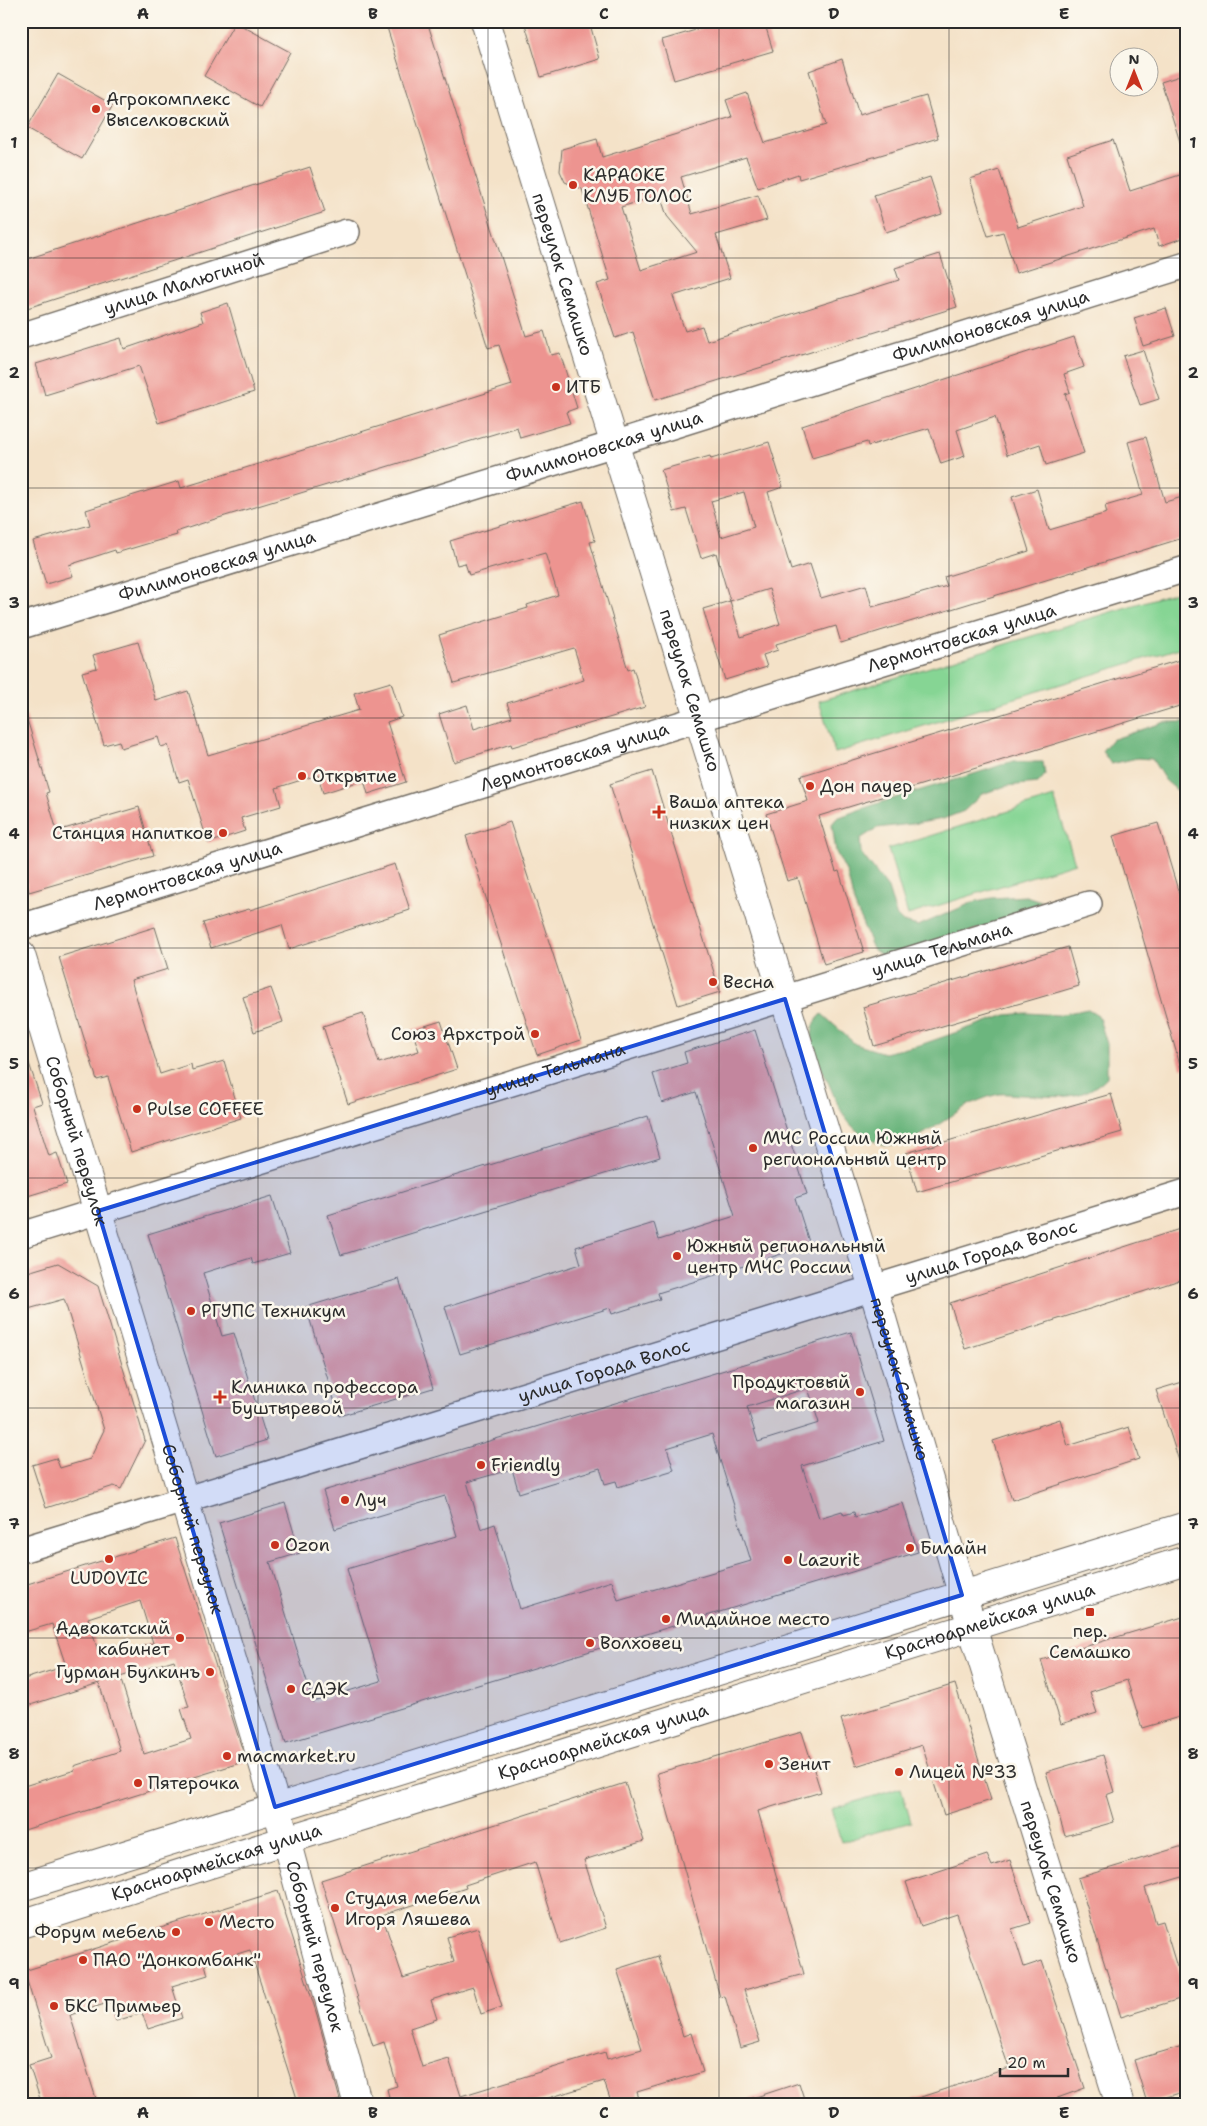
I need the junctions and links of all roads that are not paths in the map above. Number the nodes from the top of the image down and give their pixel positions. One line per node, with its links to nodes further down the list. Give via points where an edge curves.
1 (485, 21): 5 (street, переулок Семашко)
2 (347, 232): 4 (street, улица Малюгиной)
3 (1186, 265): 5 (street, Филимоновская улица)
4 (21, 336)
5 (614, 444): 7 (street, Филимоновская улица); 8 (street, переулок Семашко)
6 (1186, 569): 8 (street, Лермонтовская улица)
7 (21, 626)
8 (699, 719): 10 (street, Лермонтовская улица); 12 (street, переулок Семашко)
9 (1089, 904): 12 (street, улица Тельмана)
10 (21, 927)
11 (21, 955): 14 (street, Соборный переулок)
12 (785, 999): 14 (street, улица Тельмана); 16 (street, переулок Семашко)
13 (1186, 1192): 16 (street, улица Города Волос)
14 (98, 1211): 15 (street, улица Тельмана); 17 (street, Соборный переулок)
15 (21, 1235)
16 (873, 1288): 17 (street, улица Города Волос); 21 (street, переулок Семашко)
17 (184, 1499): 19 (street, улица Города Волос); 23 (street, Соборный переулок)
18 (1186, 1526): 21 (street, Красноармейская улица)
19 (21, 1550)
20 (1186, 1560): 22 (street, Красноармейская улица)
21 (962, 1595): 22 (street, переулок Семашко); 23 (street, Красноармейская улица)
22 (972, 1627): 24 (street, Красноармейская улица); 28 (street, переулок Семашко)
23 (275, 1807): 24 (street, Соборный переулок); 25 (street, Красноармейская улица)
24 (286, 1840): 26 (street, Красноармейская улица); 27 (street, Соборный переулок)
25 (21, 1887)
26 (21, 1924)
27 (358, 2105)
28 (1120, 2105)

